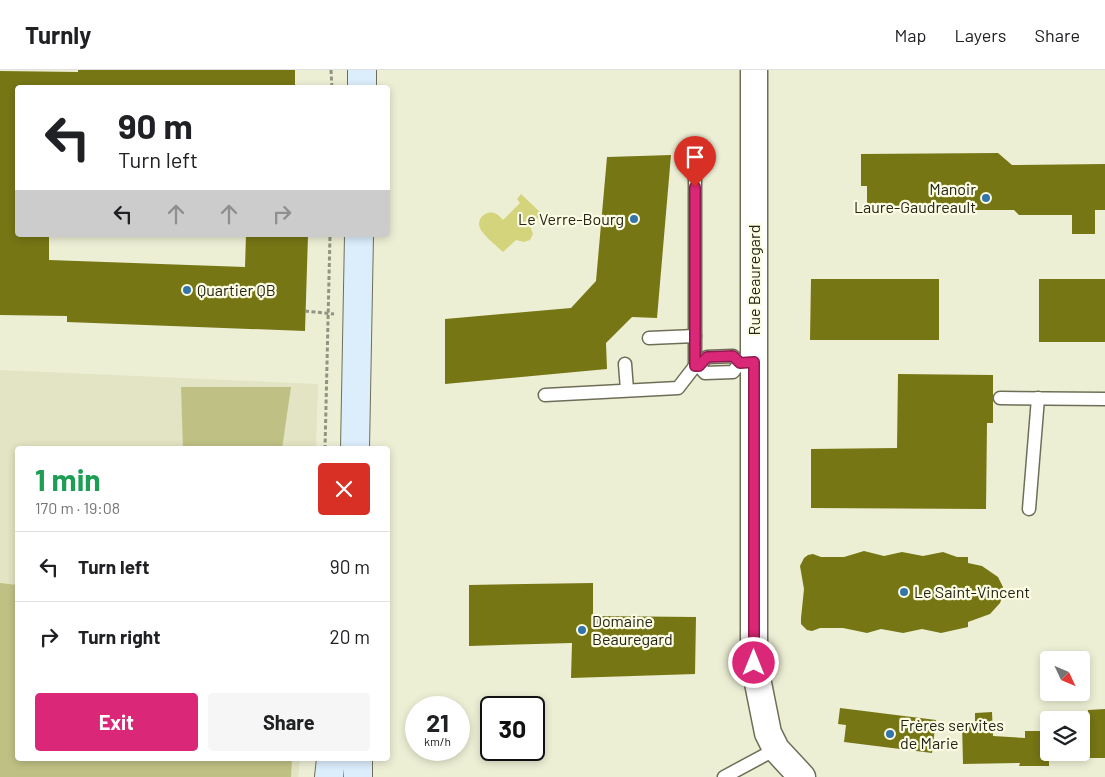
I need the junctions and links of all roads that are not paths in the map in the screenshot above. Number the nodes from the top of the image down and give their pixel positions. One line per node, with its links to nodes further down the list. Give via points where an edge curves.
1 (362, 70): 3 (main road)
2 (754, 70): 8 (street, Rue Beauregard)
3 (362, 85)
4 (695, 168): 6 (lane)
5 (360, 237): 16 (main road)
6 (695, 336): 7 (lane); 10 (lane)
7 (649, 338)
8 (747, 362): 10 (lane, via 733,356 707,357); 18 (street, Rue Beauregard, via 754,663 768,733)
9 (625, 364): 11 (lane)
10 (697, 366): 11 (lane, via 678,388)
11 (627, 390): 12 (lane)
12 (545, 395)
13 (1000, 398): 14 (lane)
14 (1038, 398): 15 (lane); 17 (lane)
15 (1105, 399)
16 (355, 446)
17 (1029, 509)
18 (776, 749): 23 (lane); 24 (street, Rue Beauregard)
19 (332, 761): 21 (main road)
20 (358, 761): 22 (main road)
21 (330, 777)
22 (358, 777)
23 (724, 777)
24 (802, 777)

